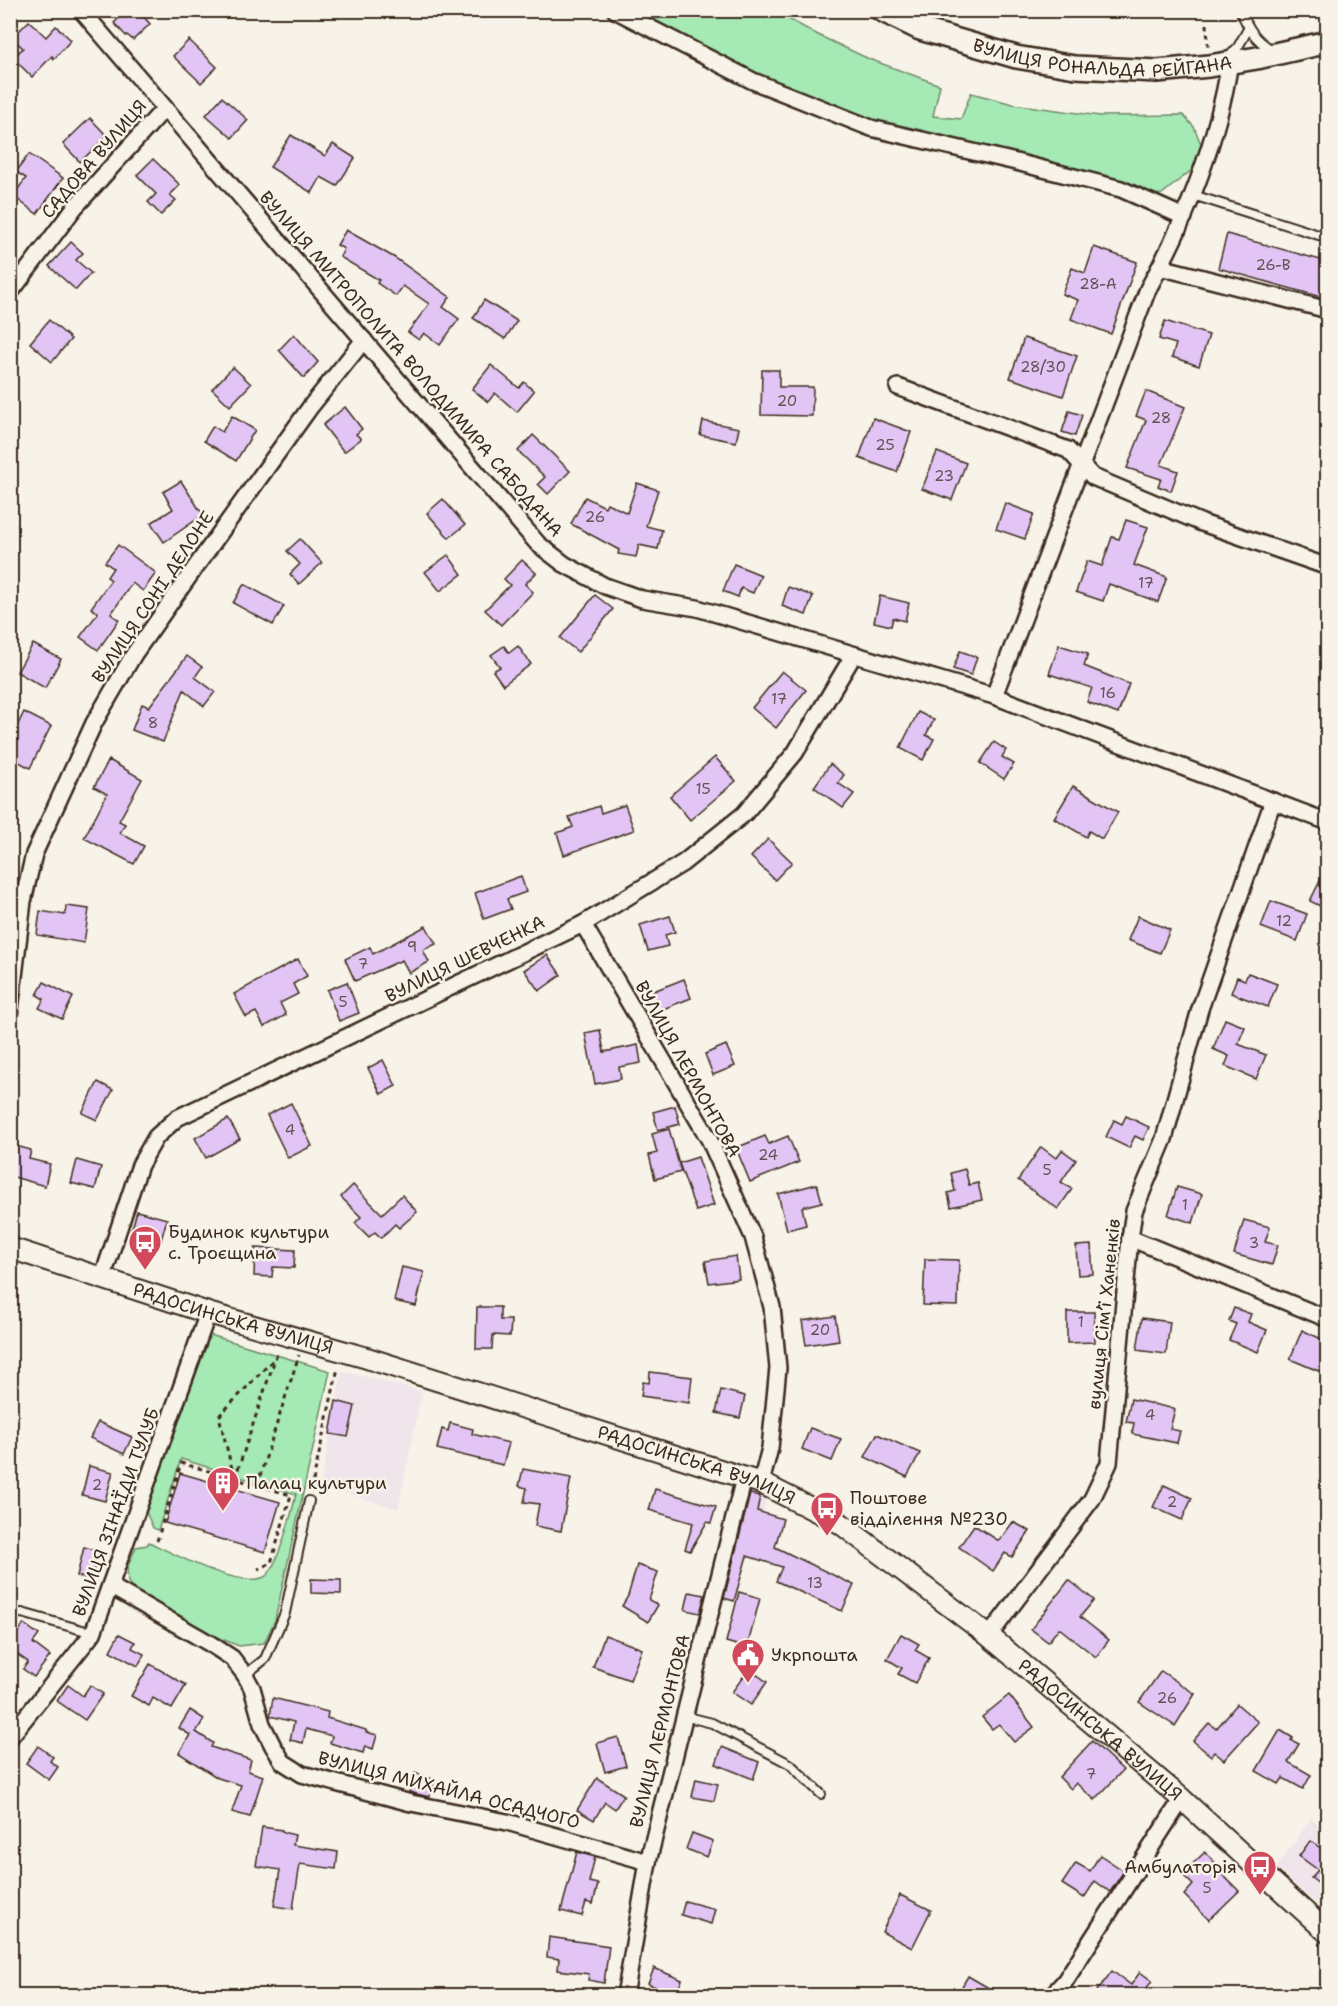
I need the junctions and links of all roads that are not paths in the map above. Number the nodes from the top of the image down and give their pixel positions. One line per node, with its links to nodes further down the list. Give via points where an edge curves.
1 (81, 10): 9 (street, ВУЛИЦЯ МИТРОПОЛИТА ВОЛОДИМИРА САБОДАНА)
2 (615, 10): 11 (street, via 753,81 871,128 1110,186)
3 (881, 10): 8 (main road, ВУЛИЦЯ РОНАЛЬДА РЕЙГАНА, via 920,29 1016,57 1075,67 1157,71)
4 (1240, 10): 5 (lane)
5 (1248, 29): 7 (lane); 8 (lane)
6 (1328, 42): 7 (main road, ВУЛИЦЯ РОНАЛЬДА РЕЙГАНА)
7 (1277, 53): 8 (main road, ВУЛИЦЯ РОНАЛЬДА РЕЙГАНА)
8 (1225, 63): 10 (street, via 1222,106)
9 (164, 109): 14 (street, САДОВА ВУЛИЦЯ, via 75,207); 16 (street, ВУЛИЦЯ МИТРОПОЛИТА ВОЛОДИМИРА САБОДАНА)
10 (1193, 195): 11 (street); 12 (lane)
11 (1184, 217): 13 (street)
12 (1328, 238)
13 (1160, 267): 15 (street); 18 (street)
14 (10, 293)
15 (1328, 310)
16 (364, 340): 20 (street, ВУЛИЦЯ МИТРОПОЛИТА ВОЛОДИМИРА САБОДАНА, via 538,544 564,564 605,586 642,599 697,609); 25 (street, ВУЛИЦЯ СОНІ ДЕЛОНЕ, via 311,406 134,654 94,723 34,854 23,901)
17 (898, 387): 18 (street, via 1068,450)
18 (1080, 464): 19 (street, via 1094,477 1202,523); 21 (street)
19 (1328, 567)
20 (853, 656): 21 (street, ВУЛИЦЯ МИТРОПОЛИТА ВОЛОДИМИРА САБОДАНА); 24 (street, ВУЛИЦЯ ШЕВЧЕНКА, via 795,753 744,814 684,863)
21 (994, 696): 22 (street, ВУЛИЦЯ МИТРОПОЛИТА ВОЛОДИМИРА САБОДАНА)
22 (1273, 801): 23 (street, ВУЛИЦЯ МИТРОПОЛИТА ВОЛОДИМИРА САБОДАНА); 26 (street, вулиця Сімʼї Ханенків, via 1200,1009 1164,1139 1134,1211)
23 (1328, 822)
24 (583, 924): 28 (street, ВУЛИЦЯ ШЕВЧЕНКА, via 177,1118 156,1137 140,1165); 31 (street, ВУЛИЦЯ ЛЕРМОНТОВА, via 709,1139 753,1237 772,1307 778,1368 770,1448)
25 (10, 1010)
26 (1130, 1238): 30 (street); 36 (street, вулиця Сімʼї Ханенків, via 1109,1463 1092,1499)
27 (10, 1248): 28 (street, РАДОСИНСЬКА ВУЛИЦЯ)
28 (102, 1279): 29 (street, РАДОСИНСЬКА ВУЛИЦЯ)
29 (208, 1313): 31 (street, РАДОСИНСЬКА ВУЛИЦЯ); 33 (street, ВУЛИЦЯ ЗІНАЇДИ ТУЛУБ)
30 (1328, 1319)
31 (752, 1481): 36 (street, РАДОСИНСЬКА ВУЛИЦЯ, via 840,1523); 38 (street, ВУЛИЦЯ ЛЕРМОНТОВА)
32 (309, 1501): 37 (lane, via 285,1613 265,1659)
33 (110, 1586): 35 (street, ВУЛИЦЯ ЗІНАЇДИ ТУЛУБ); 37 (street, ВУЛИЦЯ МИХАЙЛА ОСАДЧОГО, via 232,1658)
34 (10, 1614): 35 (lane, via 22,1613)
35 (93, 1634): 39 (street, ВУЛИЦЯ ЗІНАЇДИ ТУЛУБ)
36 (989, 1636): 41 (street, РАДОСИНСЬКА ВУЛИЦЯ)
37 (245, 1675): 42 (street, ВУЛИЦЯ МИХАЙЛА ОСАДЧОГО, via 273,1746 284,1762 302,1773 411,1803 507,1822)
38 (684, 1716): 40 (lane, via 712,1724 790,1764); 42 (street, ВУЛИЦЯ ЛЕРМОНТОВА)
39 (10, 1737)
40 (821, 1794)
41 (1182, 1799): 43 (street, РАДОСИНСЬКА ВУЛИЦЯ); 45 (street, via 1065,1981)
42 (648, 1862): 44 (street, ВУЛИЦЯ ЛЕРМОНТОВА)
43 (1328, 1933)
44 (625, 1995)
45 (1051, 1995)

